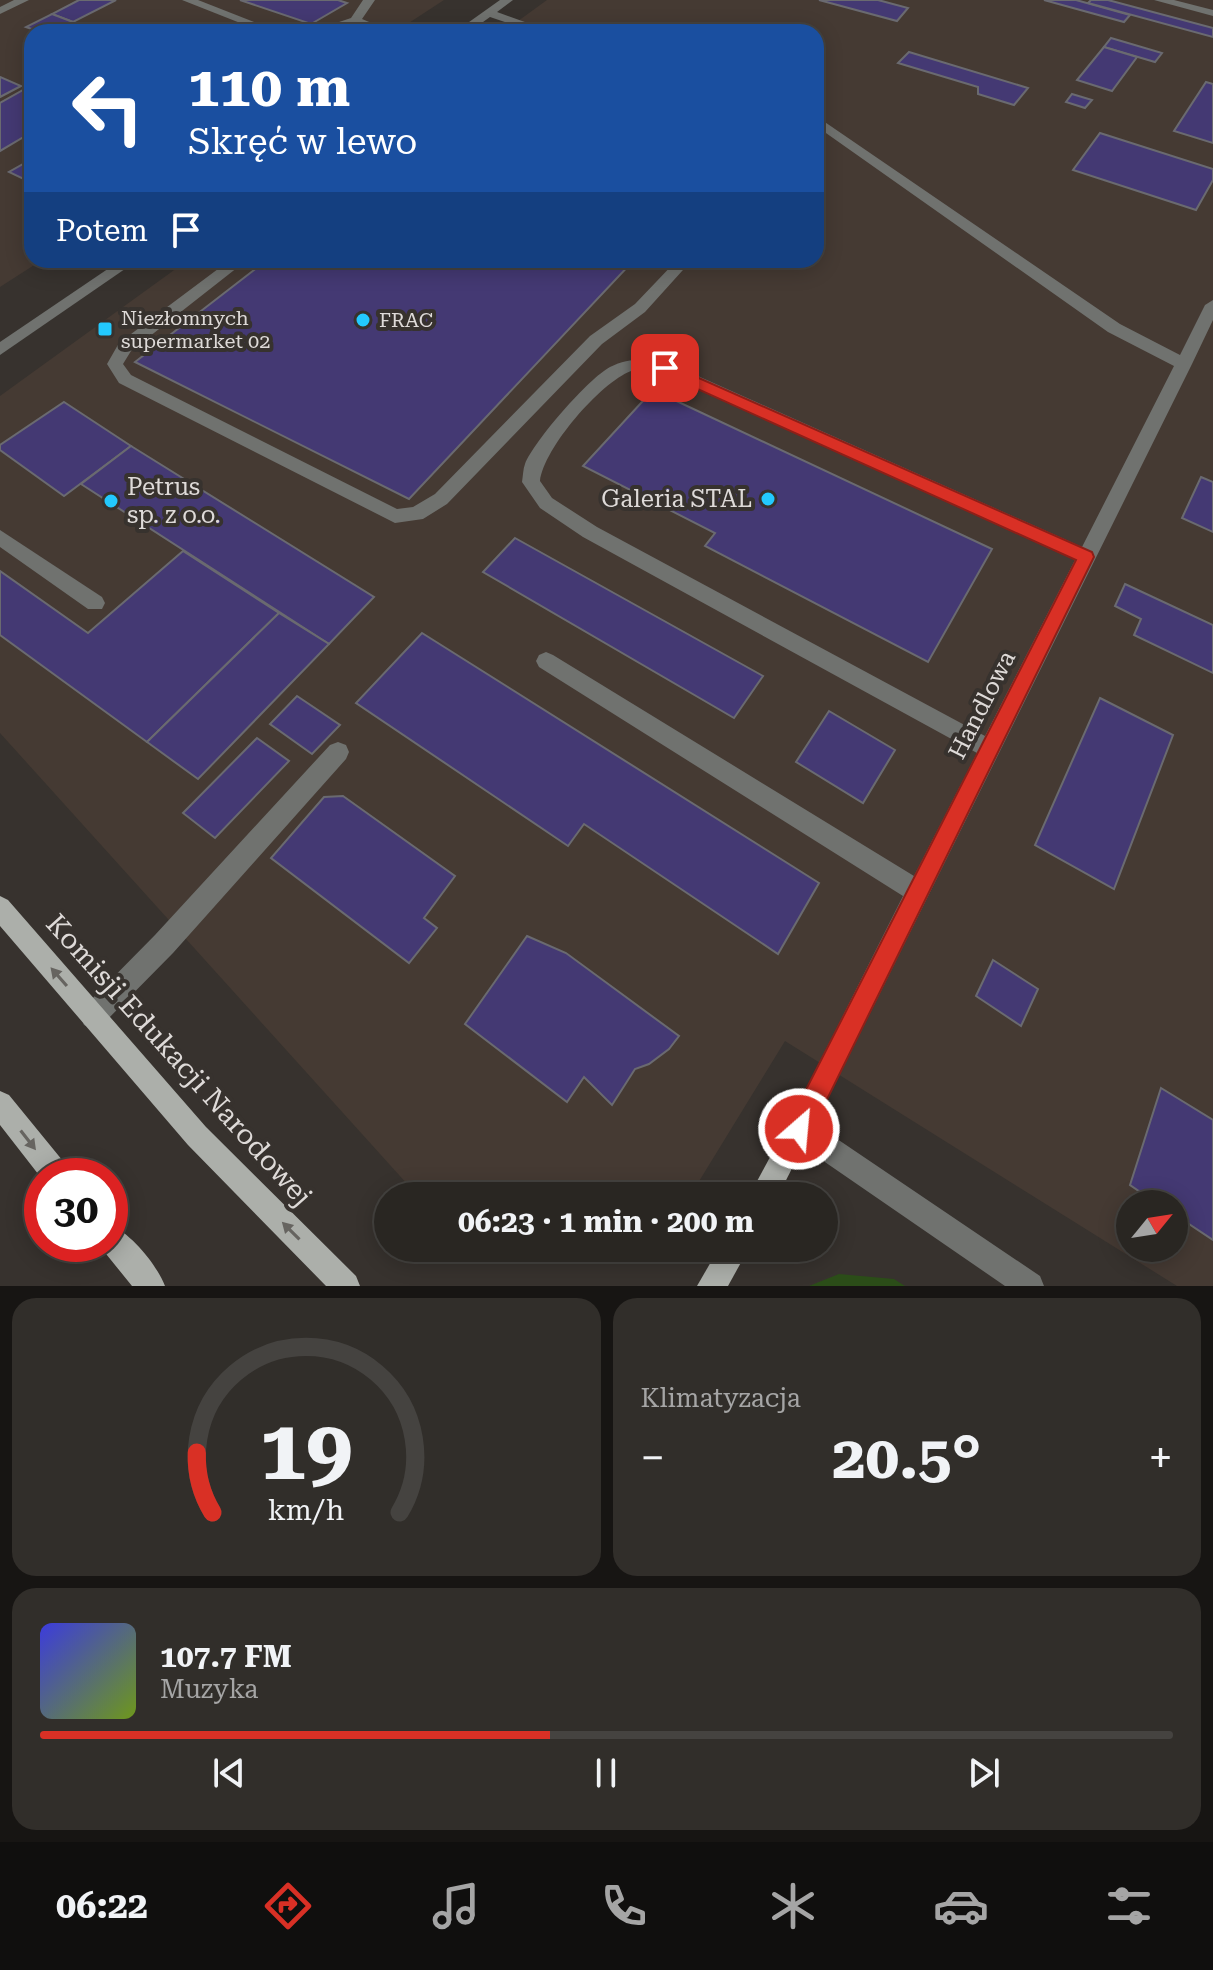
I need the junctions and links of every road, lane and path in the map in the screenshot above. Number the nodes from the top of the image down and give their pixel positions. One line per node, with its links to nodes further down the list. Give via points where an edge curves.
1 (23, 0): 6 (street)
2 (188, 0): 10 (street)
3 (369, 0): 9 (street)
4 (507, 0): 7 (street)
5 (1160, 0): 8 (street)
6 (0, 11)
7 (488, 13): 13 (street); 14 (street)
8 (1213, 13)
9 (355, 20): 11 (street); 12 (street)
10 (252, 24)
11 (342, 24)
12 (366, 24)
13 (472, 24)
14 (522, 24)
15 (824, 126): 21 (street, via 1114,328)
16 (119, 268): 20 (street)
17 (229, 268): 18 (street, via 125,347 115,364 125,379 395,516 417,514 441,499 596,340 640,308)
18 (678, 268)
19 (1213, 305): 21 (street, Handlowa)
20 (0, 350)
21 (1184, 364): 23 (street, Handlowa)
22 (0, 537): 24 (street)
23 (1086, 557): 26 (street, Handlowa); 26 (street, via 646,364 625,366 601,380 533,465 531,482 546,503 590,532)
24 (95, 603)
25 (546, 661): 28 (street)
26 (989, 749): 28 (street, Handlowa)
27 (338, 752): 30 (street)
28 (918, 892): 32 (street, Handlowa)
29 (0, 908): 30 (main road, Komisji Edukacji Narodowej, one-way to 29)
30 (93, 1016): 37 (main road, Komisji Edukacji Narodowej, one-way to 30, via 197,1136)
31 (0, 1104): 33 (main road, one-way to 33)
32 (799, 1129): 34 (main road); 38 (street)
33 (43, 1158)
34 (771, 1182)
35 (128, 1260): 36 (main road)
36 (151, 1286)
37 (346, 1286)
38 (1030, 1286)

